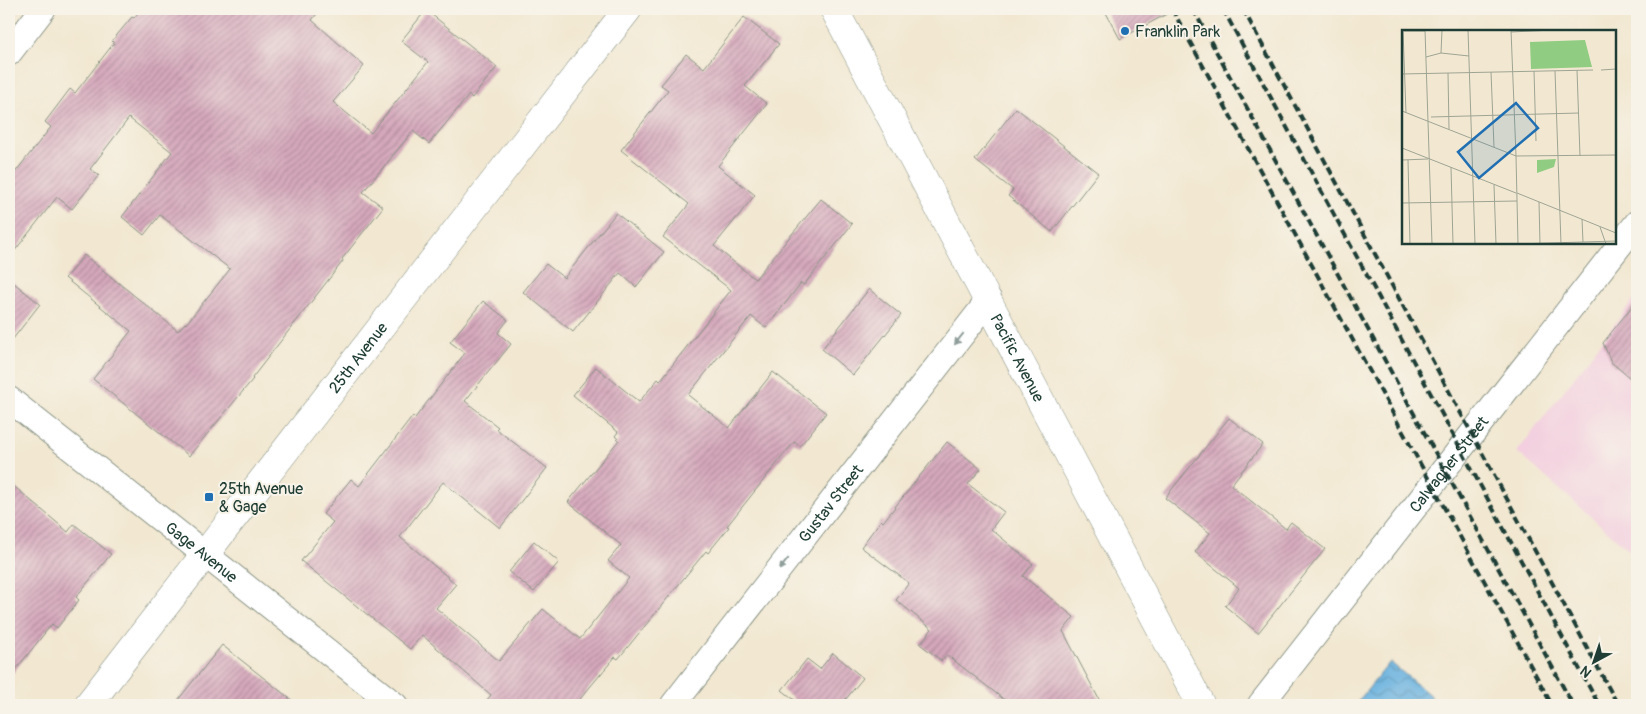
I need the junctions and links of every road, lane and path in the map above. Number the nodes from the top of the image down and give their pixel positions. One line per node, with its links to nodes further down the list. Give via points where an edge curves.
1 (43, 9): 4 (street)
2 (628, 9): 8 (street, 25th Avenue)
3 (834, 9): 6 (street, Pacific Avenue)
4 (9, 53)
5 (1637, 223): 13 (street, Calwagner Street)
6 (989, 300): 11 (street, Gustav Street, one-way to 11); 12 (street, Pacific Avenue)
7 (9, 399): 8 (street, Gage Avenue)
8 (205, 554): 9 (street, 25th Avenue); 10 (street, Gage Avenue)
9 (88, 705)
10 (395, 705)
11 (673, 705)
12 (1201, 705)
13 (1260, 705)

